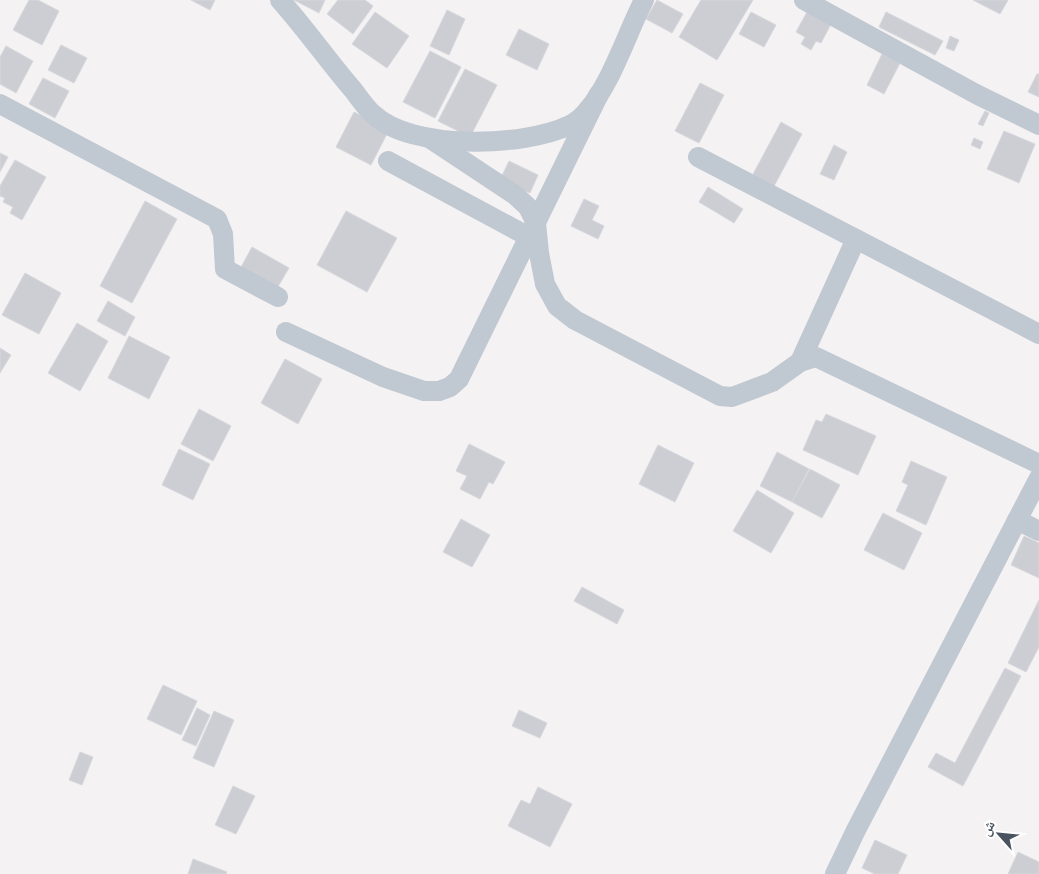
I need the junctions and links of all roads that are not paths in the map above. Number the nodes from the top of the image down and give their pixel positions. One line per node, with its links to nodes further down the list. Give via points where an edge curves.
1 (280, 0): 7 (street, via 374,115 408,133)
2 (644, 0): 4 (street)
3 (804, 0): 6 (street)
4 (599, 94): 7 (street, via 572,125 551,132 514,139 460,142); 10 (street)
5 (0, 104): 12 (street, via 217,219 223,234 225,269)
6 (1039, 125)
7 (429, 138): 10 (street, via 528,207)
8 (698, 157): 11 (street)
9 (388, 161): 10 (street)
10 (533, 230): 13 (street, via 459,379 450,387 424,391); 15 (street, via 545,284 557,306 575,320 720,396 732,397 772,382)
11 (856, 239): 14 (street); 15 (street)
12 (278, 297)
13 (286, 332)
14 (1039, 334)
15 (800, 362): 16 (street, via 816,357)
16 (1039, 464)
17 (1039, 478): 18 (street)
18 (1018, 520): 19 (street); 20 (street)
19 (1039, 531)
20 (835, 874)

